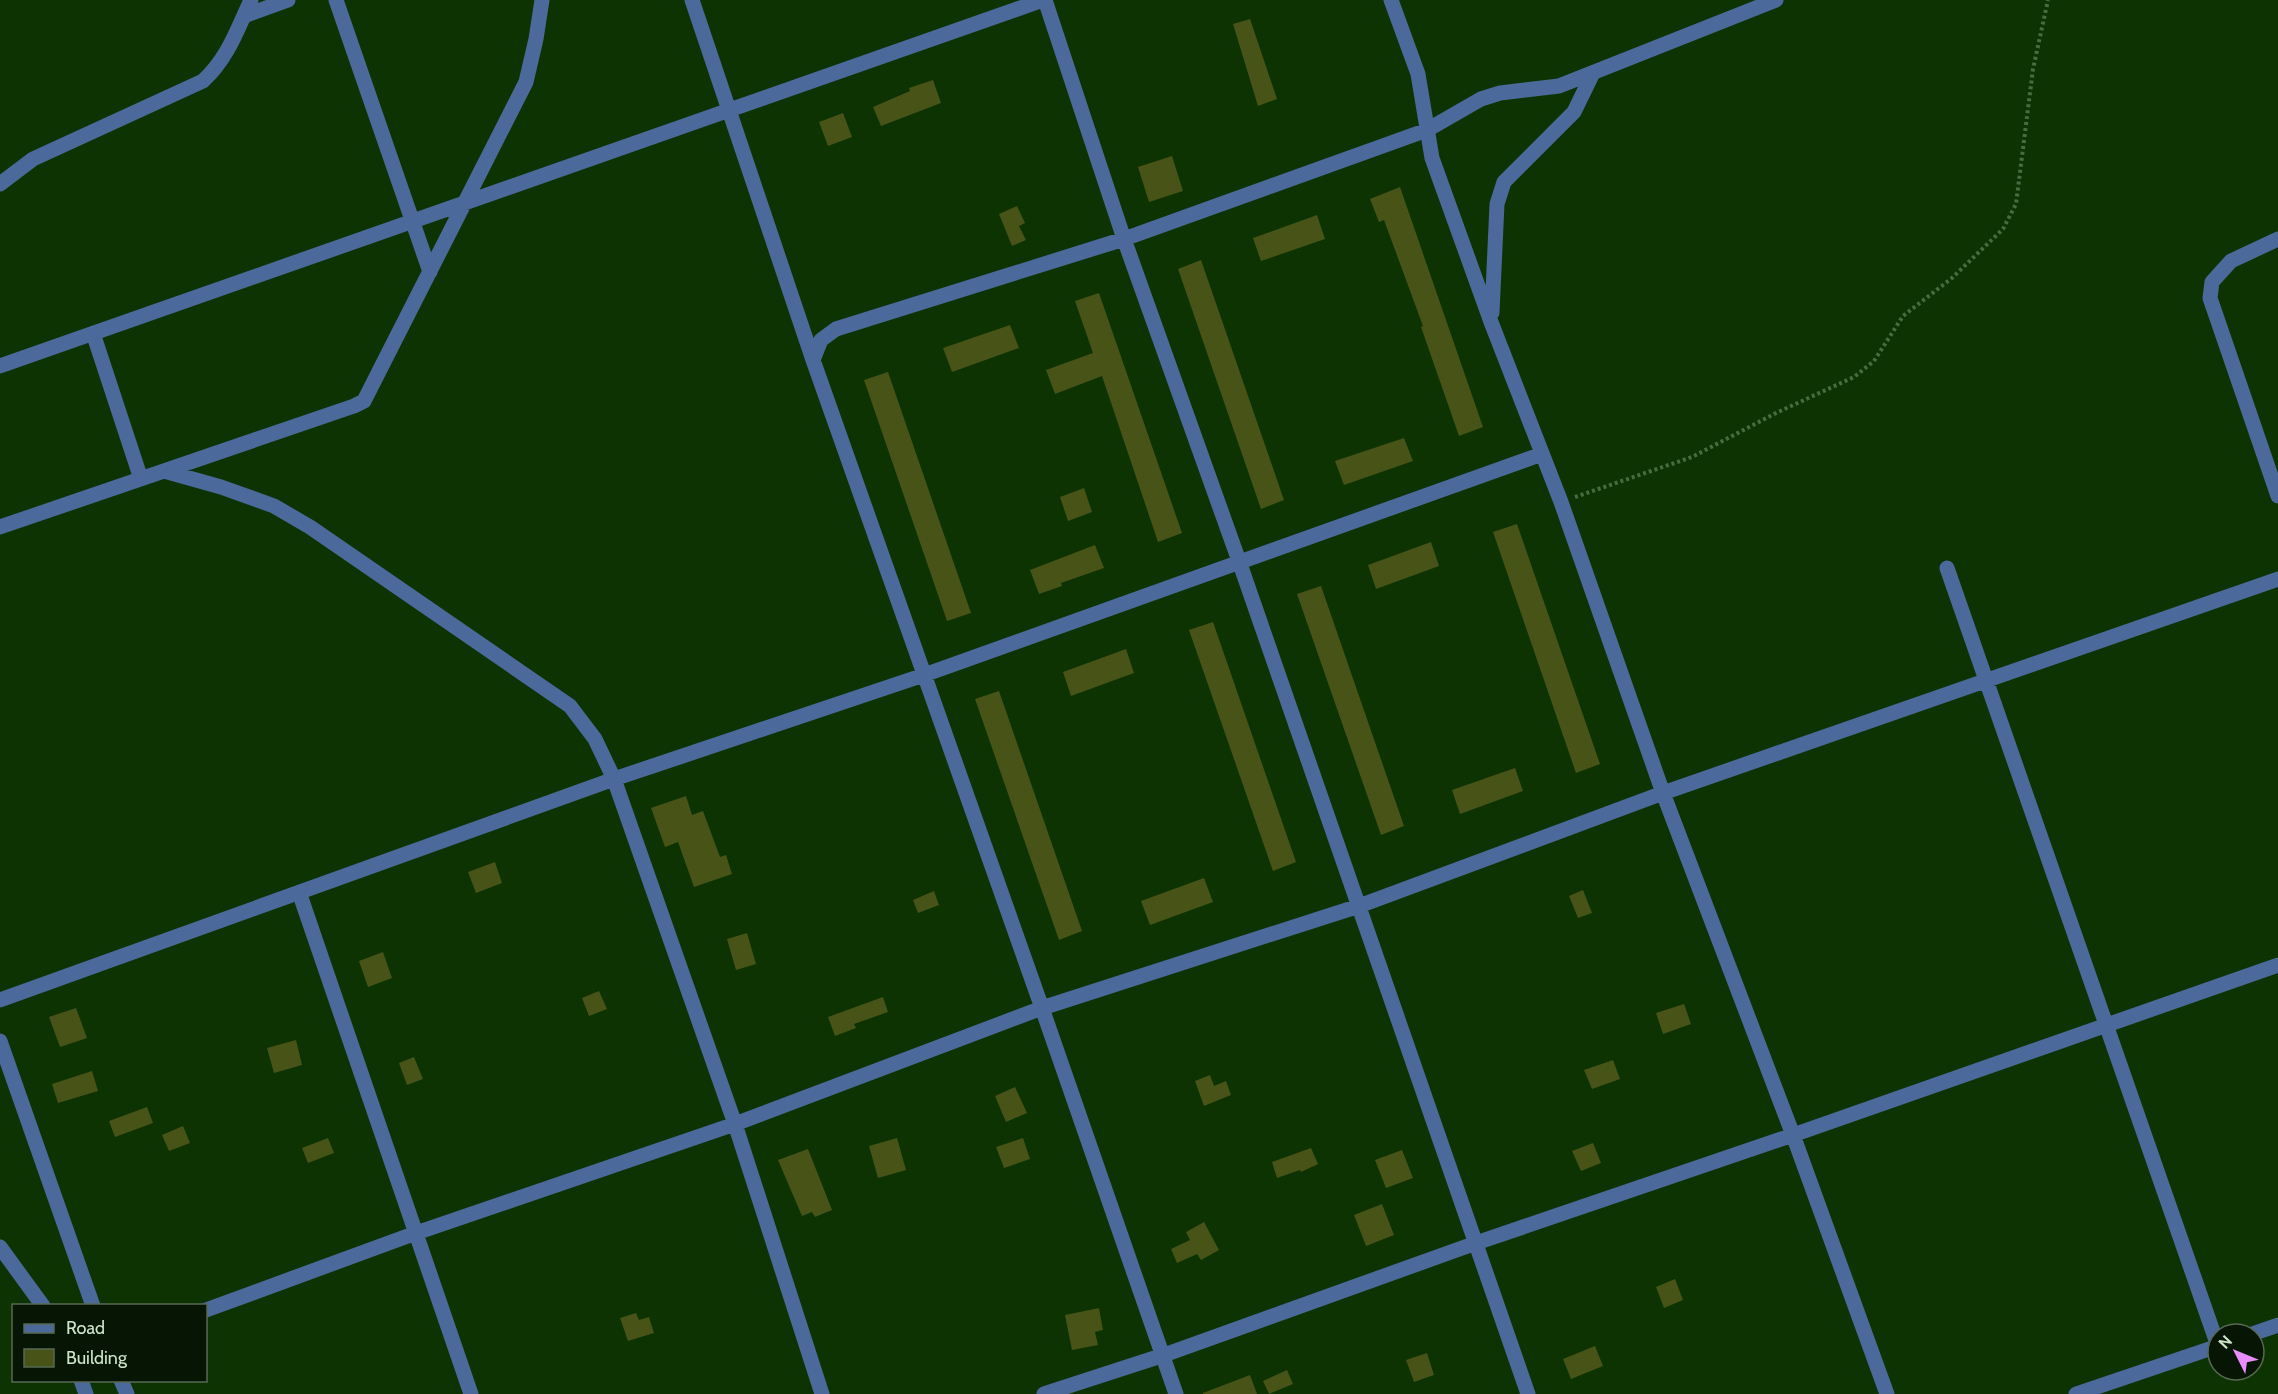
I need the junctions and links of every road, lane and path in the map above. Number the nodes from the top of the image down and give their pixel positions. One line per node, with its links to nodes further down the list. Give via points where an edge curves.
1 (251, 0): 11 (street)
2 (288, 0): 11 (street)
3 (336, 0): 17 (street)
4 (542, 0): 16 (street, via 526,82)
5 (692, 0): 13 (street)
6 (1044, 0): 13 (street); 18 (street)
7 (1392, 0): 14 (street, via 1418,74)
8 (1776, 0): 10 (street)
9 (2048, 0): 29 (path, via 2033,69 2016,204 2003,229 1952,278 1903,316 1874,361 1854,377 1692,457)
10 (1747, 5): 12 (street)
11 (244, 16): 15 (street, via 226,55 203,81 33,159)
12 (1593, 73): 14 (street, via 1559,86 1481,99); 21 (street, via 1574,112 1504,182 1497,204)
13 (731, 111): 16 (street); 23 (street)
14 (1427, 130): 18 (street); 21 (street, via 1432,158)
15 (0, 184)
16 (465, 204): 17 (street); 20 (street)
17 (413, 222): 20 (street); 22 (street)
18 (1124, 239): 23 (street, via 836,329 821,340); 31 (street)
19 (2278, 239): 28 (street, via 2232,261 2212,282 2210,298)
20 (430, 272): 26 (street, via 364,400)
21 (1491, 322): 25 (street)
22 (93, 333): 24 (street); 27 (street)
23 (813, 360): 34 (street)
24 (0, 366)
25 (1542, 454): 29 (street); 31 (street)
26 (164, 471): 27 (street); 36 (street, via 274,506 415,597 570,706 595,740)
27 (141, 479): 30 (street)
28 (2278, 496)
29 (1561, 502): 37 (street)
30 (0, 527)
31 (1239, 561): 34 (street); 39 (street)
32 (1947, 568): 35 (street)
33 (2278, 579): 35 (street)
34 (924, 675): 36 (street); 42 (street)
35 (1986, 681): 37 (street); 43 (street)
36 (614, 779): 38 (street); 45 (street)
37 (1664, 793): 39 (street); 46 (street)
38 (300, 892): 41 (street); 47 (street)
39 (1359, 906): 42 (street); 48 (street)
40 (2278, 965): 43 (street)
41 (0, 1000)
42 (1042, 1008): 45 (street); 55 (street)
43 (2106, 1025): 46 (street); 53 (street)
44 (0, 1041): 51 (street)
45 (735, 1124): 47 (street); 57 (street)
46 (1793, 1135): 48 (street); 61 (street)
47 (416, 1233): 52 (street); 56 (street)
48 (1476, 1243): 55 (street); 60 (street)
49 (0, 1246): 50 (street)
50 (42, 1304)
51 (93, 1304)
52 (207, 1310)
53 (2210, 1322)
54 (2206, 1350): 62 (street)
55 (1164, 1355): 58 (street); 59 (street)
56 (471, 1394)
57 (822, 1394)
58 (1044, 1394)
59 (1176, 1394)
60 (1528, 1394)
61 (1887, 1394)
62 (2076, 1394)

